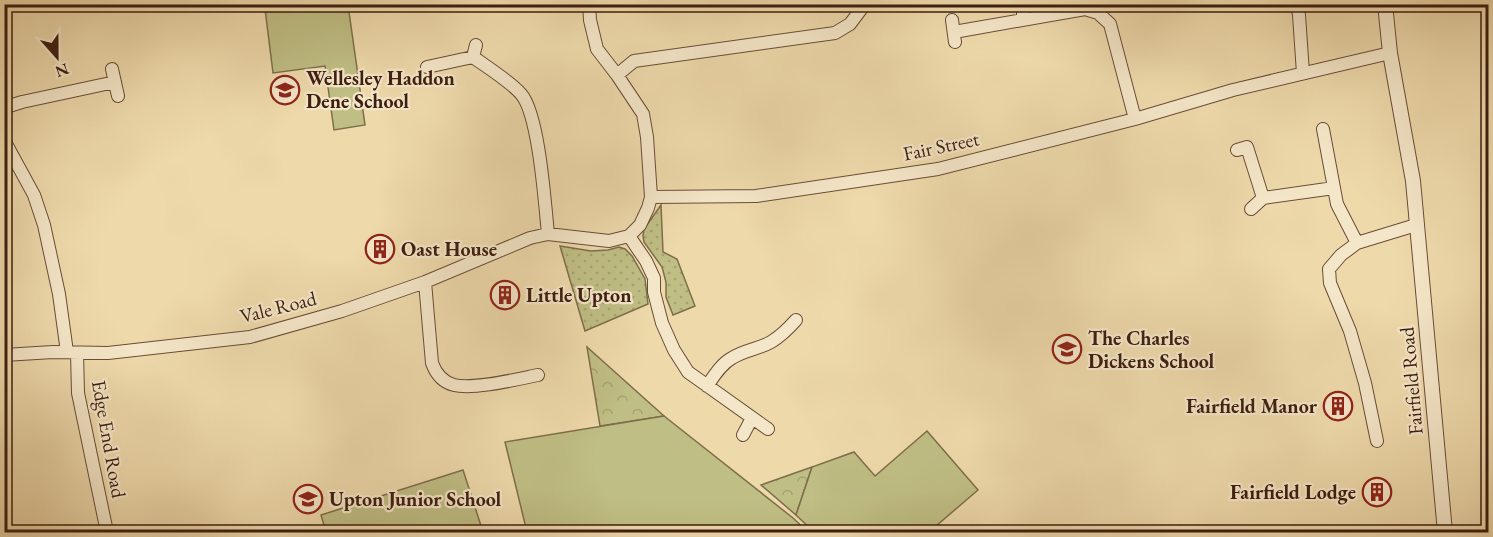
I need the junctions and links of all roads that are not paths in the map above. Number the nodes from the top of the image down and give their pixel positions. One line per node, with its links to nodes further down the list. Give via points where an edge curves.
1 (589, 4): 12 (street, via 597,49)
2 (865, 4): 12 (street, via 850,24 835,33 634,62)
3 (1023, 4): 6 (street)
4 (1297, 4): 11 (street)
5 (1385, 4): 8 (street, Fairfield Road)
6 (1023, 19): 7 (street); 16 (street, via 1086,9 1098,13 1110,24)
7 (954, 31)
8 (1390, 53): 11 (street, Fair Street); 24 (street, Fairfield Road, via 1413,181)
9 (427, 67): 25 (street, via 475,51 521,94 528,104 534,129)
10 (112, 69): 13 (street)
11 (1304, 73): 16 (street, Fair Street)
12 (617, 75): 21 (street, via 643,114)
13 (115, 82): 14 (street); 15 (street, via 22,102)
14 (118, 96)
15 (4, 110)
16 (1135, 119): 21 (street, Fair Street, via 938,169 756,196)
17 (1323, 129): 20 (street)
18 (4, 140): 30 (street, Edge End Road, via 34,195 44,225)
19 (1237, 150): 22 (street, via 1247,147)
20 (1334, 188): 22 (street); 27 (street, via 1337,204)
21 (651, 197): 26 (street, via 640,225)
22 (1263, 198): 23 (street)
23 (1251, 209)
24 (1416, 225): 27 (street, Fairfield Road); 39 (street, Fairfield Road)
25 (548, 234): 26 (street, via 609,241); 28 (street, Vale Road)
26 (629, 236): 33 (street, via 654,278 662,322 674,350 688,372)
27 (1357, 243): 37 (street, Fairfield Road, via 1329,269 1330,283 1350,331)
28 (425, 282): 30 (street, Vale Road, via 250,337 108,353); 32 (street, via 436,374 454,385 471,386 524,383)
29 (795, 320): 33 (street, via 770,343 731,358)
30 (72, 352): 31 (street, Vale Road); 38 (street, Edge End Road)
31 (4, 355)
32 (538, 375)
33 (707, 386): 34 (street)
34 (752, 418): 35 (street); 36 (street)
35 (768, 429)
36 (743, 435)
37 (1377, 441)
38 (107, 532)
39 (1445, 532)

